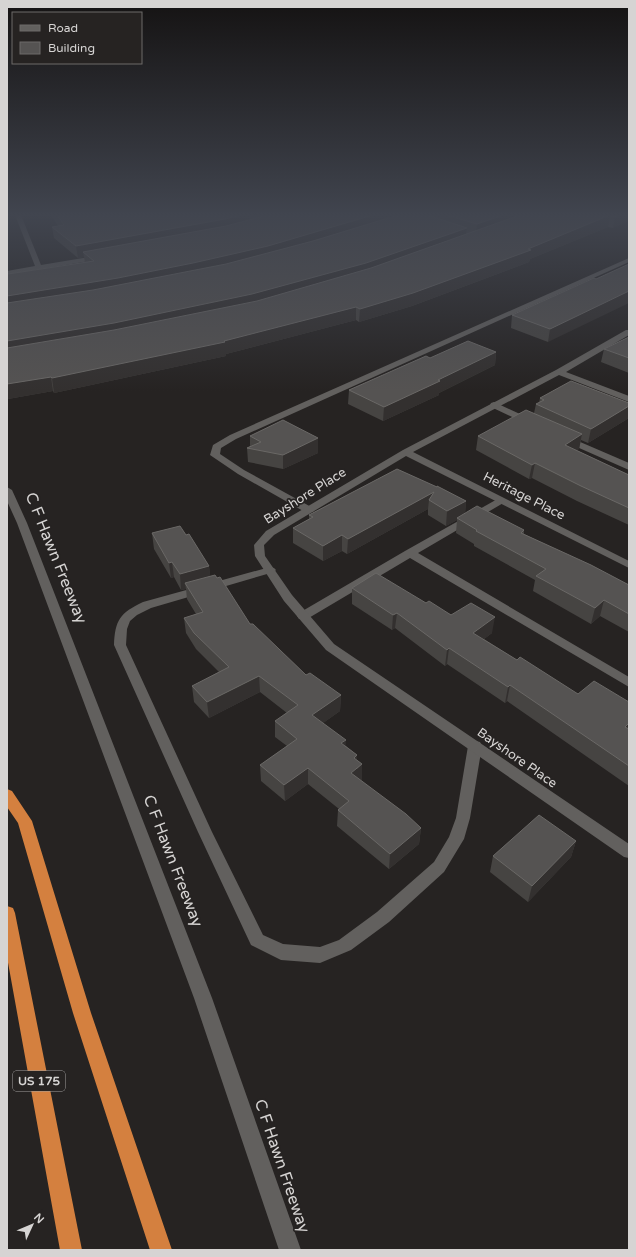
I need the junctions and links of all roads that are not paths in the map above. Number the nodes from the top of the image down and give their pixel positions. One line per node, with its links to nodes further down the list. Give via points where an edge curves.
1 (598, 274): 12 (street, via 233,437 216,447 215,455)
2 (627, 335): 3 (street, Bayshore Place)
3 (559, 372): 4 (street); 5 (street, Bayshore Place)
4 (629, 399)
5 (494, 405): 6 (street); 8 (street, Bayshore Place)
6 (537, 425)
7 (558, 435): 9 (street)
8 (406, 452): 11 (street, Heritage Place); 12 (street, Bayshore Place)
9 (629, 467)
10 (7, 490): 24 (street, C F Hawn Freeway, via 25,531 203,998)
11 (501, 500): 13 (street); 14 (street, Heritage Place)
12 (309, 510): 15 (street, Bayshore Place, via 270,533 259,545 260,556)
13 (409, 553): 16 (street); 17 (street)
14 (629, 565)
15 (270, 570): 16 (street, Bayshore Place); 18 (street, via 147,605 133,611 124,620 120,629 120,645 257,940 281,952 320,955 345,945 383,917 439,867 456,839 464,818)
16 (303, 616): 18 (street, Bayshore Place, via 330,647)
17 (629, 683)
18 (476, 746): 20 (street, Bayshore Place)
19 (7, 795): 23 (highway, via 25,821 82,1012)
20 (629, 852)
21 (7, 913): 22 (highway, US 175)
22 (71, 1250)
23 (162, 1250)
24 (290, 1250)

